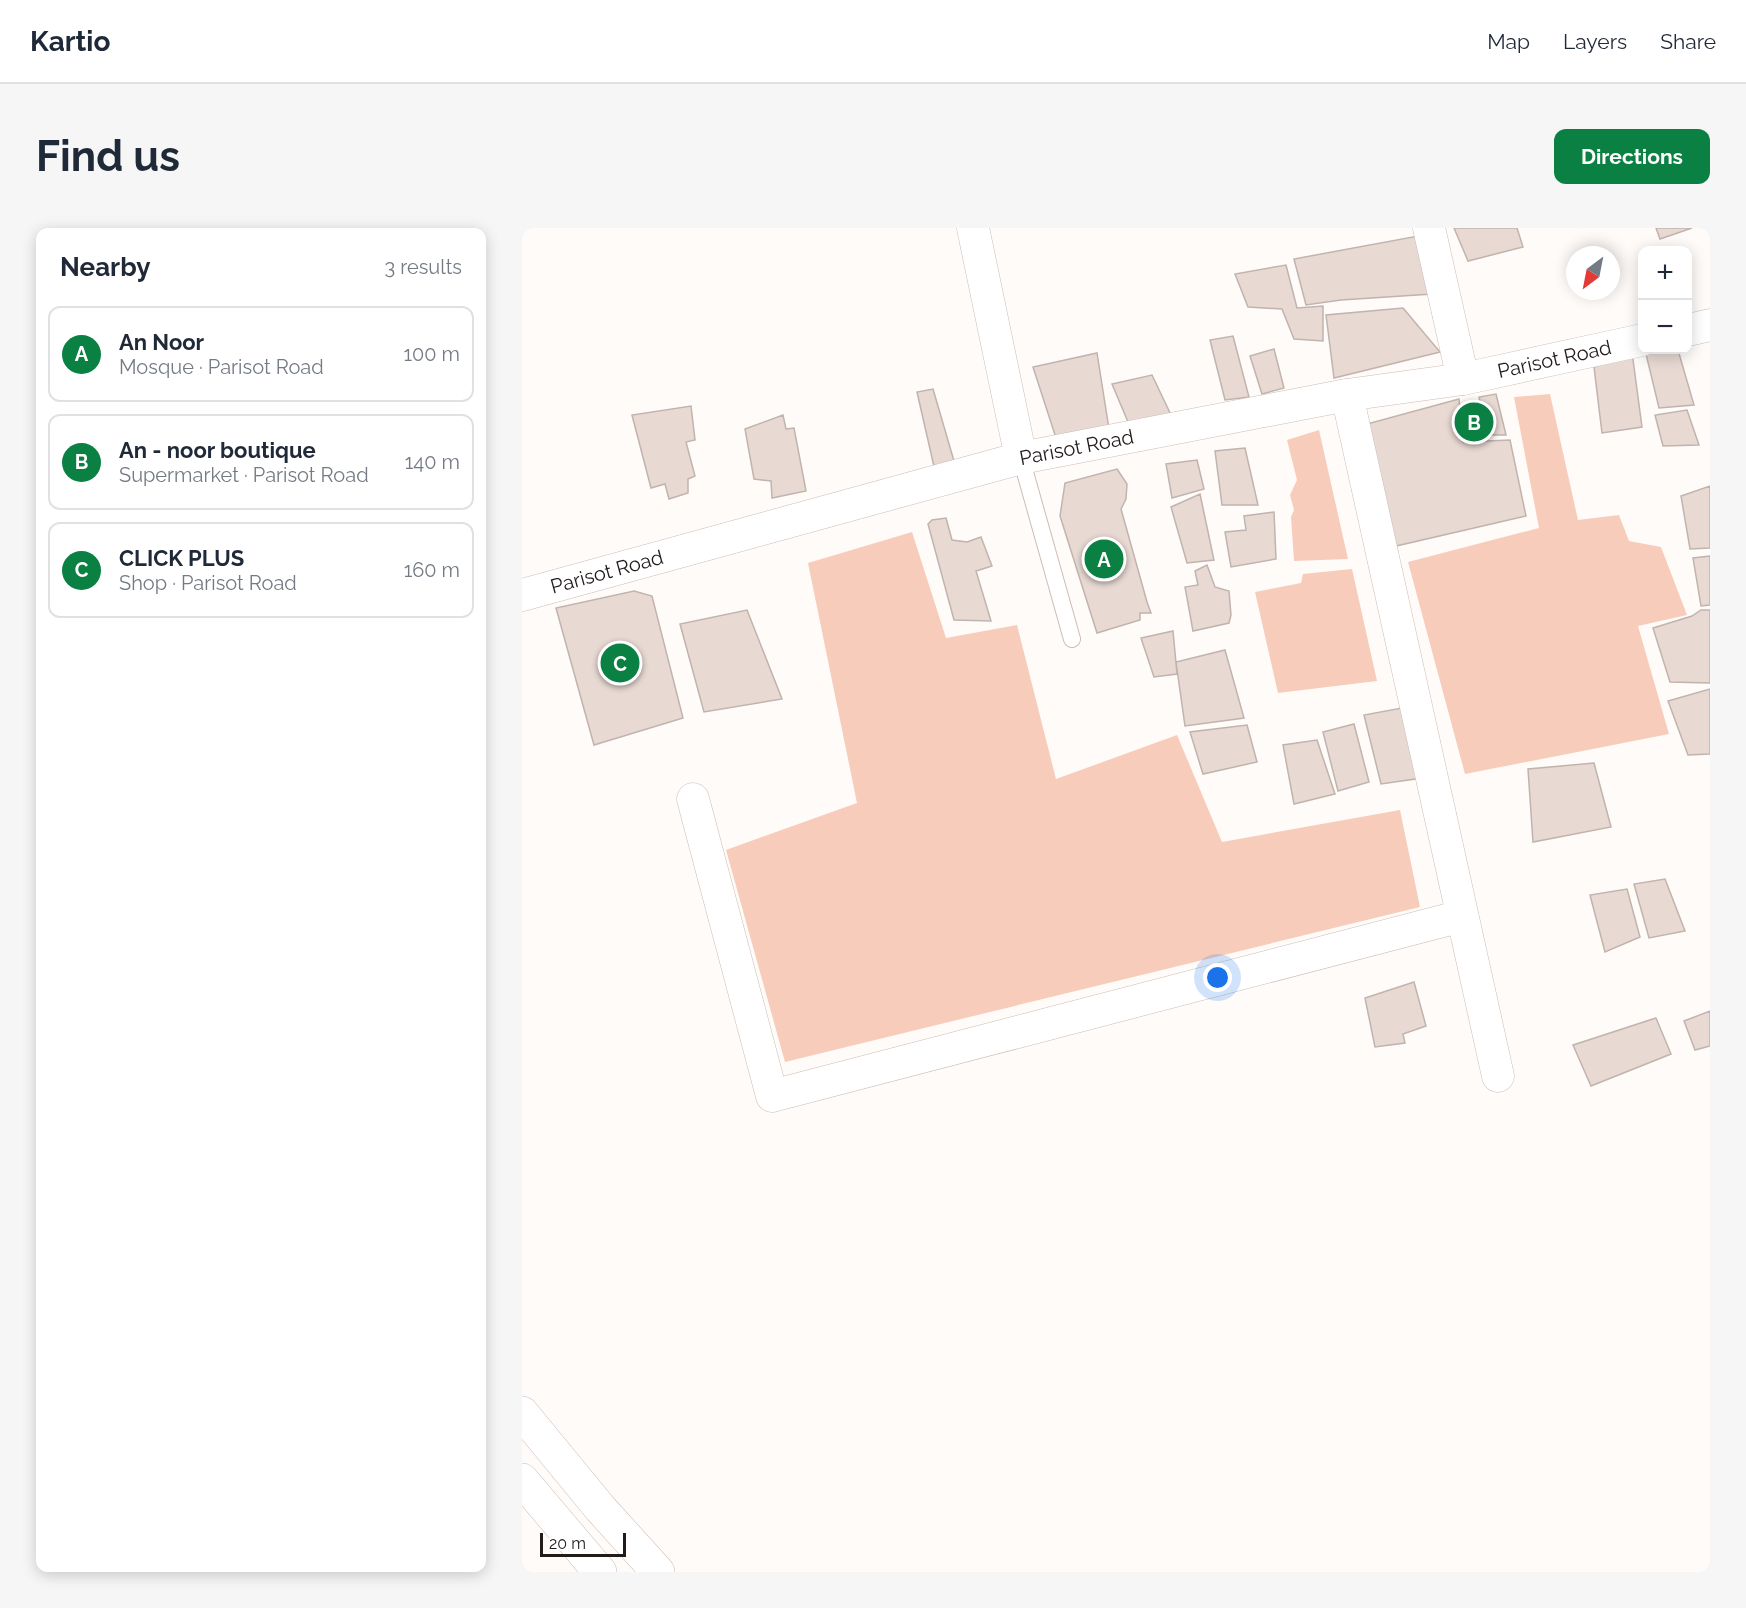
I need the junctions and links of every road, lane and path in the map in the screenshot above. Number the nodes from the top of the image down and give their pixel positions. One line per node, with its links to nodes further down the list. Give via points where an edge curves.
1 (973, 228): 8 (street)
2 (1429, 228): 6 (street)
3 (1710, 325): 4 (street)
4 (1692, 329)
5 (1638, 341): 6 (street, Parisot Road)
6 (1463, 379): 7 (street, Parisot Road)
7 (1347, 395): 8 (street, Parisot Road); 12 (street)
8 (1021, 458): 9 (street, Parisot Road); 10 (lane)
9 (522, 595)
10 (1072, 639)
11 (693, 798): 12 (street, via 772,1096)
12 (1462, 916): 13 (street)
13 (1498, 1076)
14 (522, 1413): 17 (highway)
15 (522, 1480): 16 (highway)
16 (600, 1572)
17 (658, 1572)

